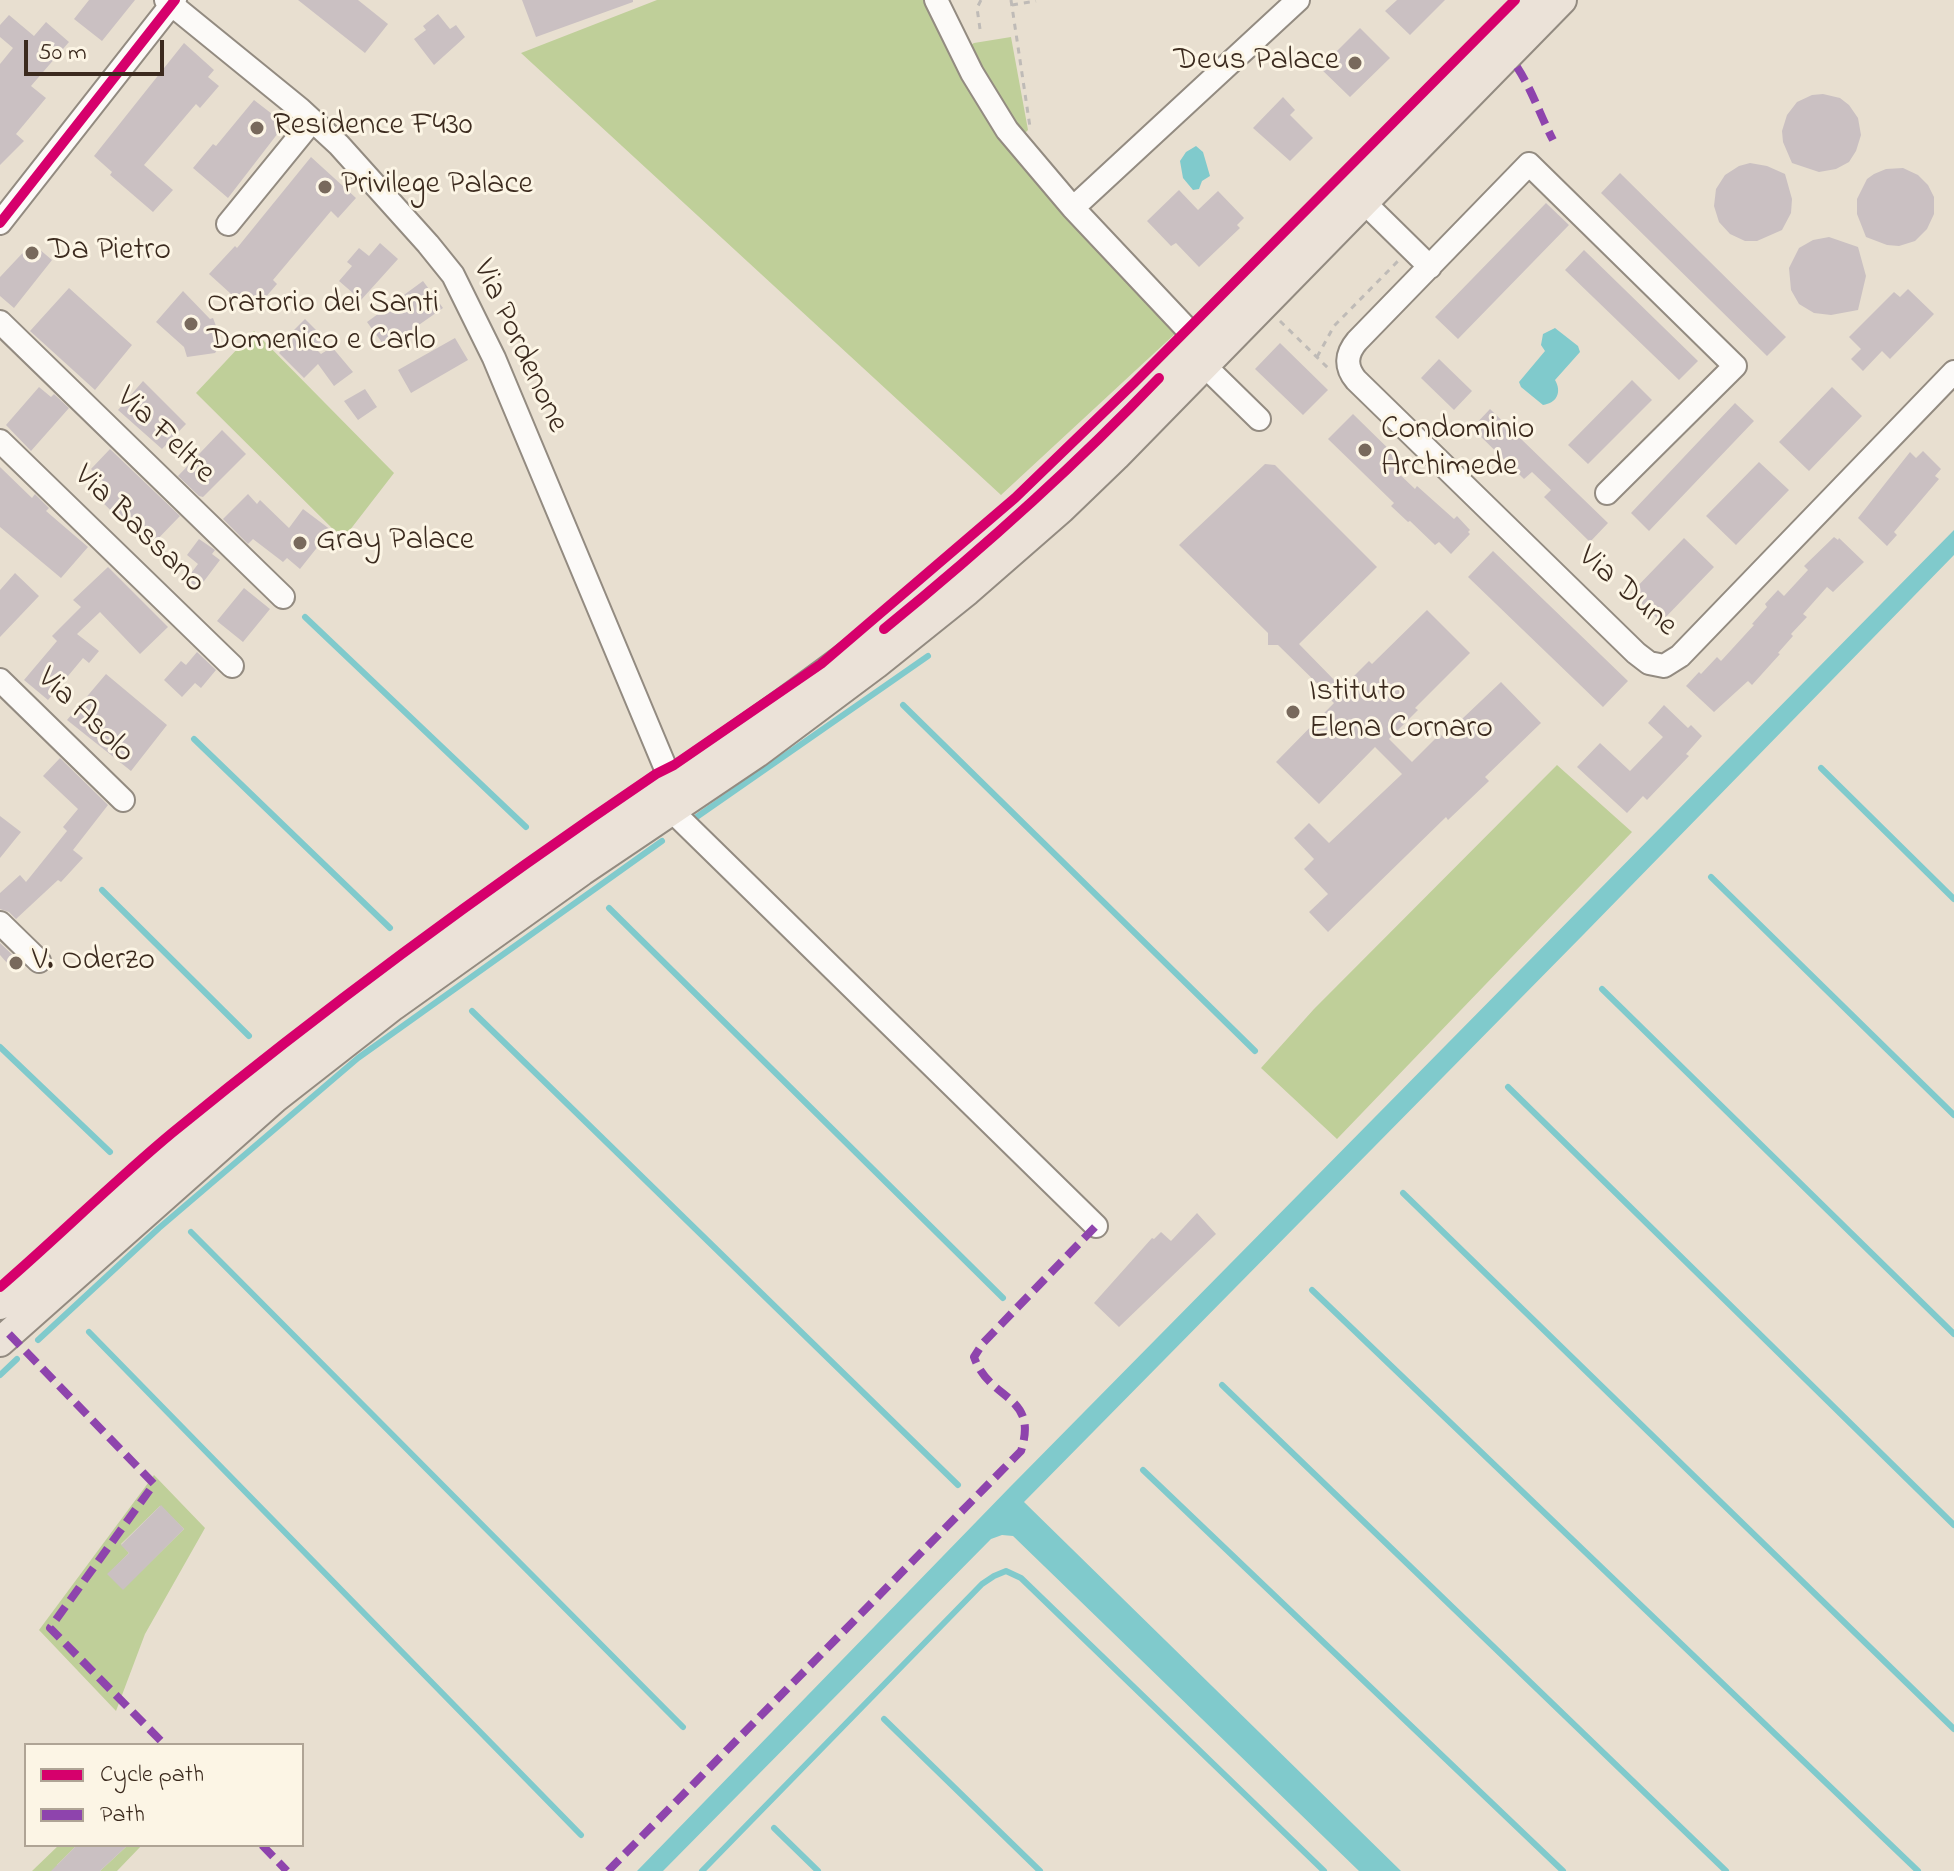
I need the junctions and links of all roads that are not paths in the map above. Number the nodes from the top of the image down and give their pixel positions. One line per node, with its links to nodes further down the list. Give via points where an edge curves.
1 (936, 0): 8 (street, via 1007,130)
2 (1298, 0): 8 (street)
3 (1533, 0): 15 (main road)
4 (1562, 0): 6 (main road)
5 (171, 1): 7 (street, Via Pordenone); 10 (street)
6 (1453, 113): 9 (street); 13 (main road)
7 (312, 121): 11 (street); 23 (street, Via Pordenone, via 453,275 494,358)
8 (1073, 208): 15 (street, via 1187,329)
9 (1374, 212): 12 (street); 13 (street, via 1331,253)
10 (0, 223)
11 (228, 224)
12 (1430, 267): 16 (street, Via Dune, via 1350,349 1351,374 1636,653 1656,666 1680,656); 19 (street, Via Dune, via 1529,164 1735,366)
13 (1284, 284): 15 (main road)
14 (0, 322): 20 (street, Via Feltre)
15 (1200, 353): 17 (street); 23 (main road, via 952,574)
16 (1954, 372)
17 (1259, 419)
18 (0, 441): 21 (street, Via Bassano)
19 (1607, 493)
20 (283, 597)
21 (232, 666)
22 (0, 680): 24 (street, Via Asolo)
23 (674, 799): 27 (street); 28 (main road, via 551,864 389,980 256,1084); 29 (main road, via 274,1099)
24 (123, 800)
25 (0, 923): 26 (street)
26 (39, 961)
27 (1096, 1226)
28 (0, 1305)
29 (3, 1332)

